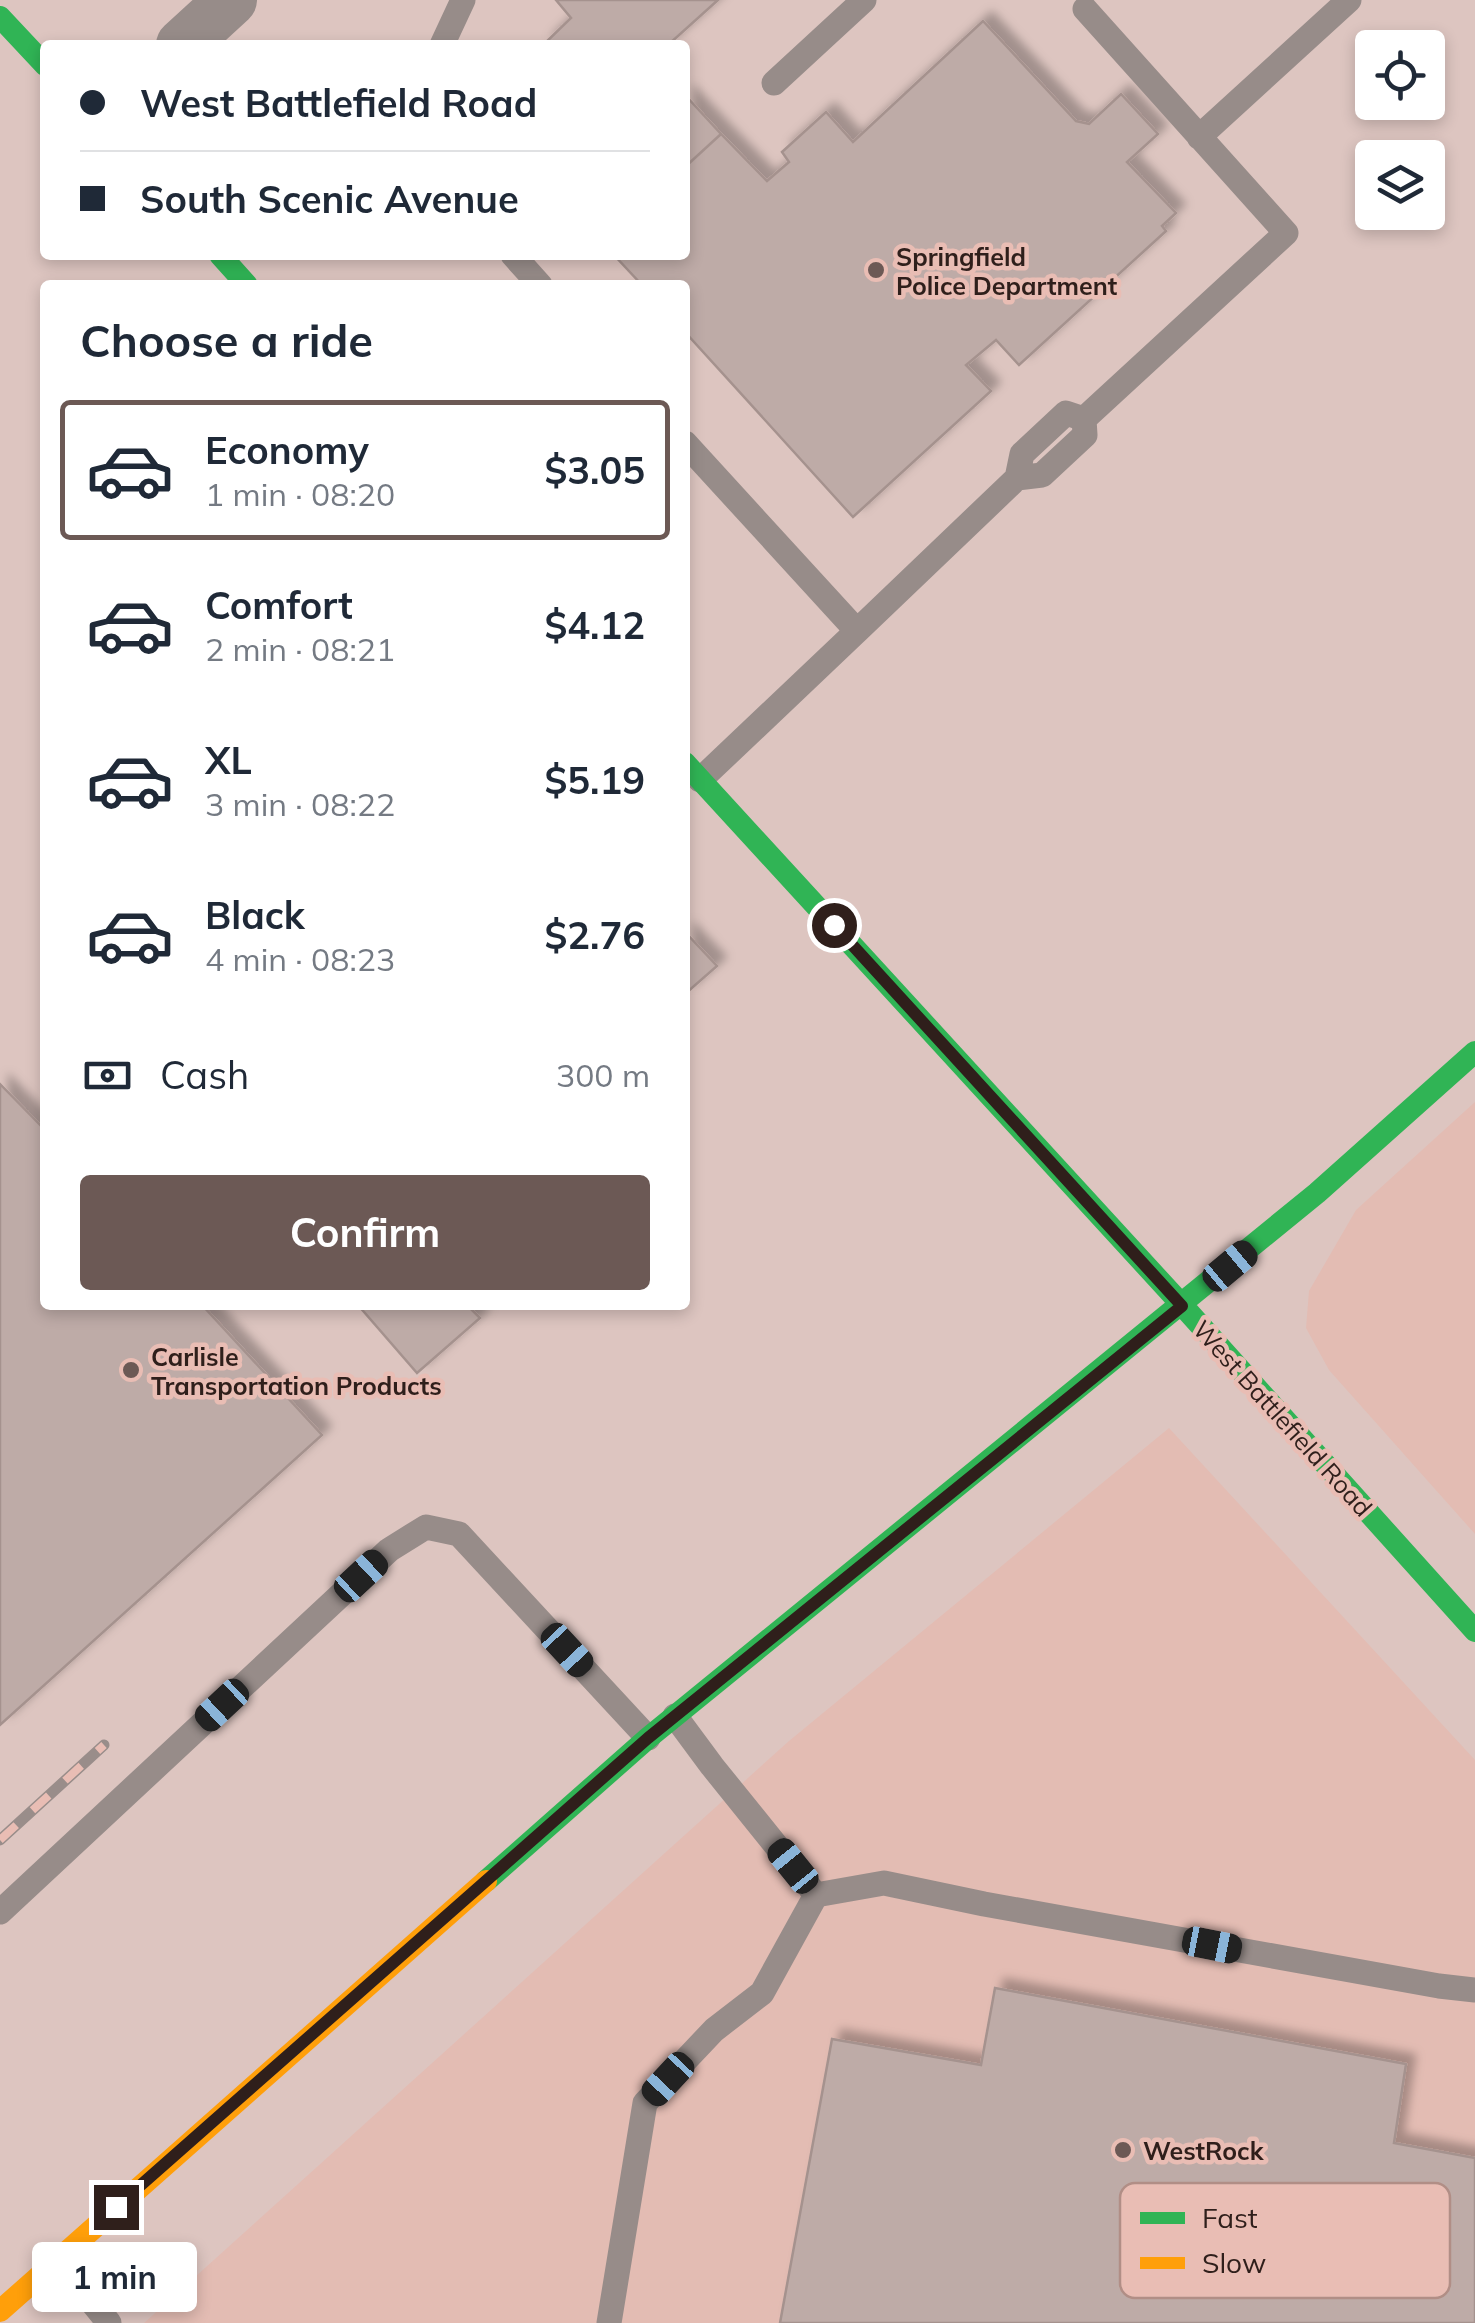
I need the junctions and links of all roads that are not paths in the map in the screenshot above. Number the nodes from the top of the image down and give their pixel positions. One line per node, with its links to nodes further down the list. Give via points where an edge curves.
1 (231, 0): 7 (street)
2 (463, 0): 8 (lane)
3 (864, 0): 10 (lane)
4 (1349, 0): 11 (lane)
5 (1078, 4): 11 (lane)
6 (0, 17): 9 (main road)
7 (187, 40)
8 (444, 40)
9 (40, 61)
10 (774, 83)
11 (1199, 137): 17 (lane, via 1286,234 1084,419 1066,414 1022,454 1017,478)
12 (224, 260): 14 (main road)
13 (518, 260): 15 (lane)
14 (242, 280)
15 (536, 280)
16 (690, 449): 17 (lane)
17 (857, 631): 18 (lane)
18 (693, 771): 20 (main road, West Battlefield Road)
19 (1475, 1052): 20 (main road)
20 (1182, 1306): 21 (main road, West Battlefield Road); 22 (main road)
21 (1475, 1631)
22 (674, 1716): 23 (main road); 24 (lane)
23 (648, 1738): 25 (lane, via 459,1534 426,1528 388,1550); 27 (main road)
24 (816, 1895): 26 (lane, via 884,1883); 30 (lane, via 762,1993 714,2030 645,2103)
25 (0, 1912)
26 (1475, 1990)
27 (57, 2259): 28 (main road); 29 (lane)
28 (0, 2310)
29 (109, 2323)
30 (608, 2323)

